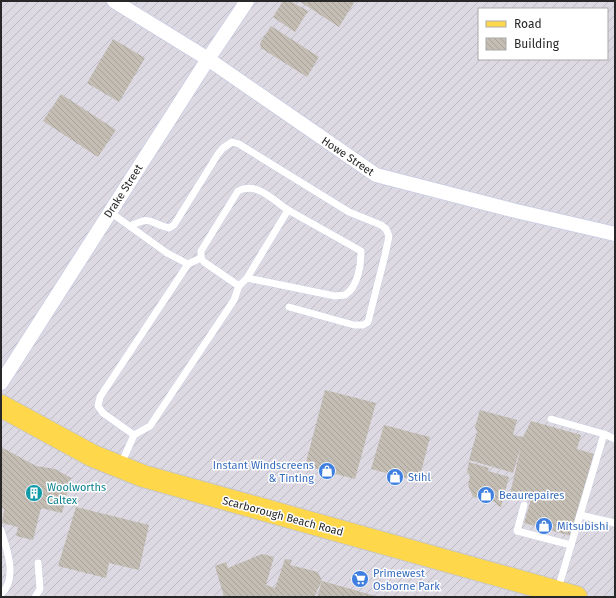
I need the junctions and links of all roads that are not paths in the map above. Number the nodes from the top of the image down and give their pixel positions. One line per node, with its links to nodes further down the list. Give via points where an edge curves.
1 (114, 1): 3 (street, Howe Street)
2 (247, 1): 3 (street, Drake Street)
3 (208, 59): 5 (street, Drake Street); 7 (street, Howe Street, via 376,175)
4 (288, 210): 8 (lane, via 260,190 250,187 238,191 206,241); 10 (lane); 10 (lane, via 361,251 355,284 345,295 335,296)
5 (110, 212): 6 (lane); 13 (street, Drake Street)
6 (130, 226): 9 (lane, via 167,253); 12 (lane, via 142,220 150,220 169,228 174,225 222,148 232,142 240,144 349,212 386,229 389,236 368,322 354,325)
7 (615, 234)
8 (201, 258): 9 (lane); 11 (lane)
9 (188, 264): 17 (lane, via 100,397 98,406 103,414)
10 (247, 278): 11 (lane)
11 (239, 286): 17 (lane, via 234,300 150,426)
12 (289, 307)
13 (1, 383)
14 (1, 406): 19 (main road, Scarborough Beach Road)
15 (551, 419): 16 (lane)
16 (604, 434): 18 (lane); 21 (lane)
17 (134, 435): 19 (lane)
18 (615, 439)
19 (120, 468): 28 (main road, Scarborough Beach Road, via 252,508)
20 (524, 505): 24 (lane, via 517,531)
21 (580, 515): 22 (lane); 24 (lane)
22 (615, 523)
23 (1, 530): 25 (lane)
24 (571, 545): 28 (lane)
25 (4, 554): 27 (lane, via 11,575)
26 (38, 563): 29 (lane, via 40,589)
27 (3, 594)
28 (566, 594)
29 (35, 597)

